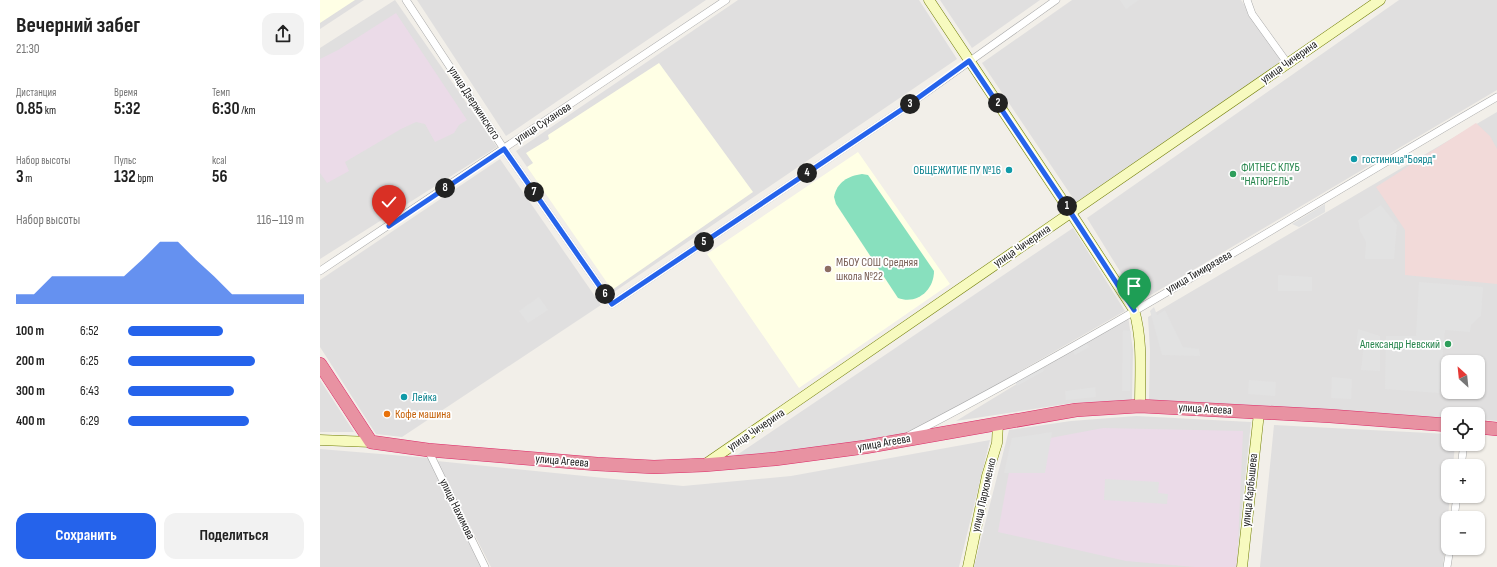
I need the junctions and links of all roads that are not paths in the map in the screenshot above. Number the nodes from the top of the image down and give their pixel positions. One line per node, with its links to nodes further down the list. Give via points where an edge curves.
1 (406, 0): 10 (street, улица Дзержинского)
2 (726, 0): 10 (street, улица Суханова)
3 (929, 0): 7 (main road)
4 (1056, 0): 7 (street)
5 (1248, 0): 8 (street, via 1252,14)
6 (1380, 0): 8 (main road, улица Чичерина)
7 (969, 61): 10 (street, улица Дзержинского, via 904,108 612,304); 11 (main road)
8 (1288, 64): 11 (main road, улица Чичерина)
9 (1497, 97): 13 (street, улица Тимирязева)
10 (504, 149): 12 (street, улица Суханова)
11 (1071, 213): 13 (main road); 25 (main road, улица Чичерина)
12 (320, 271)
13 (1134, 310): 15 (main road, via 1141,354); 22 (street, улица Тимирязева, via 952,413)
14 (320, 364): 23 (highway)
15 (1140, 406): 16 (highway, улица Агеева); 17 (highway, улица Агеева, via 1076,410)
16 (1259, 413): 18 (highway, улица Агеева); 29 (main road, улица Карбышева)
17 (998, 423): 22 (highway, улица Агеева); 28 (main road, улица Пархоменко, via 997,443 987,476)
18 (1441, 425)
19 (1485, 428): 20 (highway)
20 (1497, 429)
21 (320, 440): 23 (main road, улица Агеева)
22 (897, 441): 25 (highway, улица Агеева, via 775,459)
23 (371, 442): 24 (highway, улица Агеева)
24 (428, 450): 25 (highway, улица Агеева, via 596,464 654,467); 27 (street, улица Нахимова)
25 (704, 465)
26 (1449, 555): 30 (street)
27 (485, 567)
28 (968, 567)
29 (1242, 567)
30 (1447, 567)

